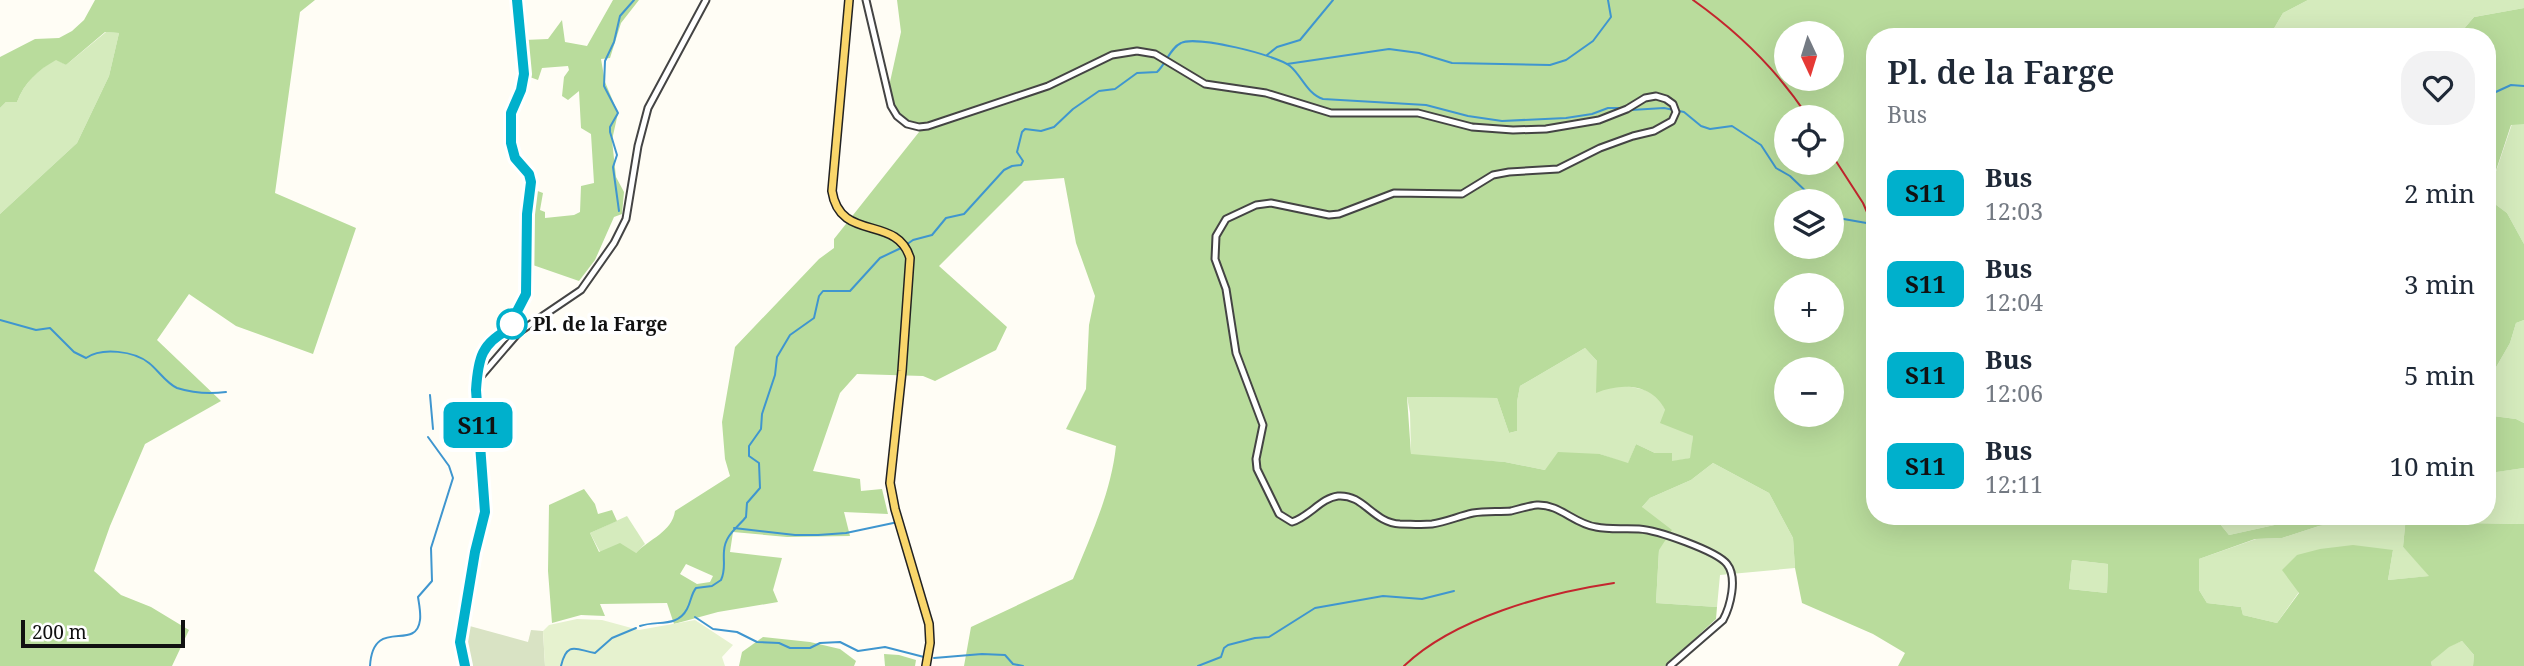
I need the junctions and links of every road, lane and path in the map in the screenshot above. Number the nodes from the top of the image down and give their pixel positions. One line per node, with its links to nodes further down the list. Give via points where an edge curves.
1 (517, 0): 5 (street, via 524,74 511,113 511,143 531,182 526,294)
2 (706, 0): 6 (street, via 648,108 621,231 581,290)
3 (849, 0): 11 (main road, via 832,191 845,217 896,236 910,258 890,483 929,624)
4 (866, 0): 12 (street, via 891,106 900,120 914,127 941,123 1048,86 1119,52 1148,52 1205,84 1273,95 1331,113 1418,113 1472,127 1546,129 1600,120 1646,98 1666,99 1676,112 1663,127 1617,141 1558,169 1493,175 1462,194 1394,193 1339,214 1284,204 1256,205 1226,219 1215,248 1236,353 1263,425 1257,469 1279,514 1292,522 1339,496 1360,502 1378,518 1395,524 1432,524 1536,505 1559,509 1596,527 1669,535 1722,559 1731,571 1732,584 1723,620)
5 (512, 328): 6 (street); 7 (street, via 483,349)
6 (519, 332): 7 (street)
7 (478, 375): 8 (street)
8 (479, 440)
9 (485, 505): 10 (street, via 460,642)
10 (465, 666)
11 (926, 666)
12 (1670, 666)

